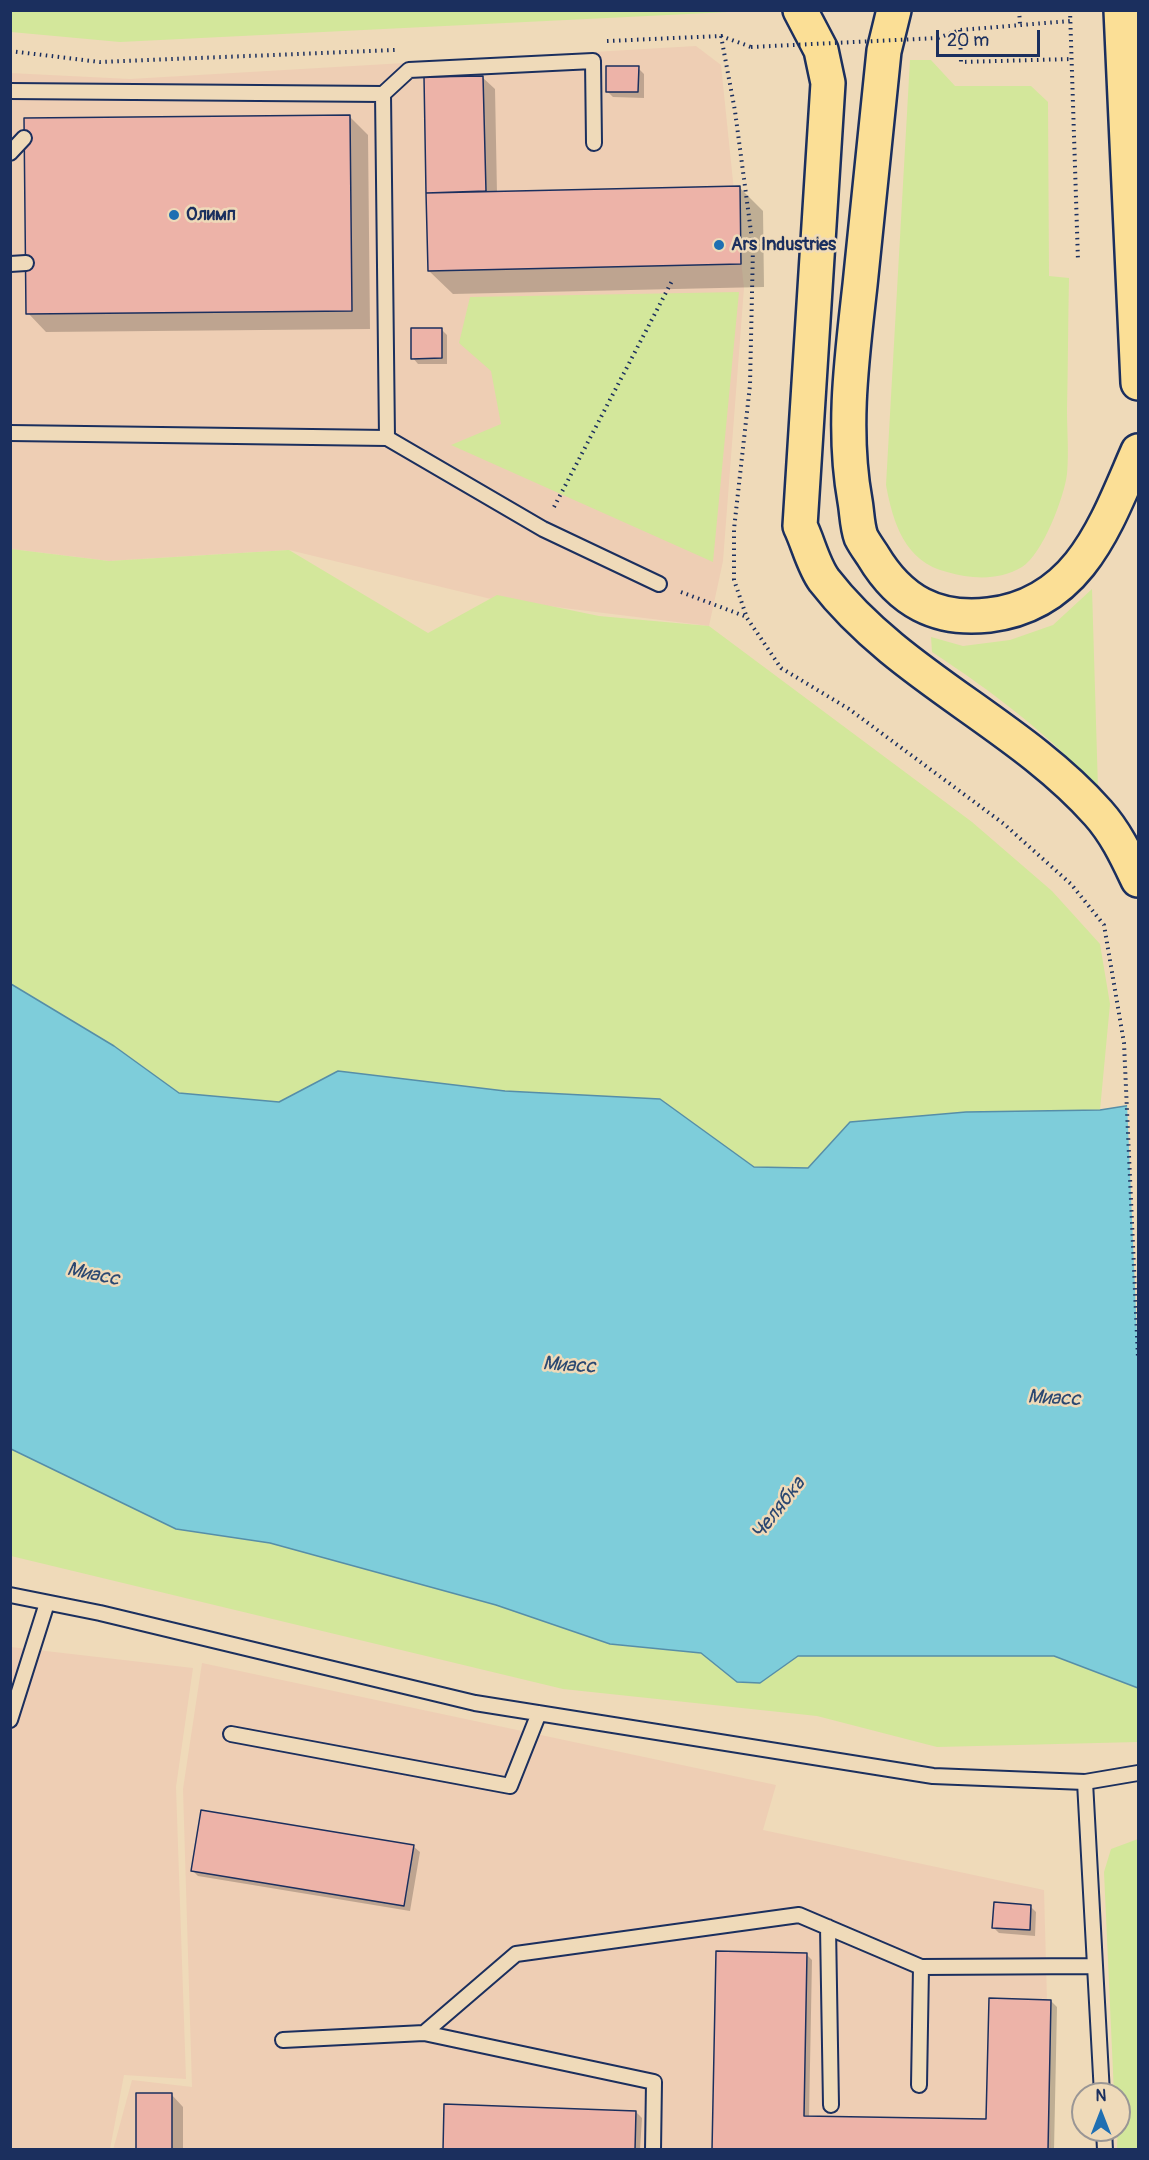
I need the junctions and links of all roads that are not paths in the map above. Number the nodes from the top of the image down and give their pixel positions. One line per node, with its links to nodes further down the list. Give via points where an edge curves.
1 (800, 10): 16 (main road, via 821,50 828,83 801,525 823,578 870,632 1069,784 1099,814 1122,846)
2 (894, 10): 14 (main road, via 884,51 847,406 851,478 861,536 905,597 936,611 969,617 1008,612 1041,599 1072,576 1107,520)
3 (1121, 10): 11 (main road)
4 (10, 91): 5 (lane)
5 (383, 94): 7 (lane, via 409,70 593,61); 13 (lane)
6 (24, 138): 8 (lane)
7 (594, 143)
8 (10, 153)
9 (26, 263): 10 (lane)
10 (10, 264)
11 (1138, 383)
12 (10, 433): 13 (lane)
13 (387, 438): 15 (lane, via 543,529)
14 (1138, 451)
15 (659, 584)
16 (1138, 880)
17 (10, 1595): 18 (lane)
18 (47, 1603): 19 (lane, via 475,1703); 20 (lane)
19 (539, 1713): 21 (lane, via 510,1786); 23 (lane, via 933,1776)
20 (10, 1720)
21 (231, 1734)
22 (1138, 1773): 23 (lane)
23 (1085, 1782): 25 (lane)
24 (828, 1927): 26 (lane); 27 (lane, via 799,1915 516,1953); 31 (lane)
25 (1095, 1966): 26 (lane); 29 (lane)
26 (921, 1967): 30 (lane)
27 (424, 2033): 28 (lane); 32 (lane, via 654,2082)
28 (283, 2040)
29 (1101, 2082)
30 (919, 2085)
31 (831, 2105)
32 (653, 2150)

